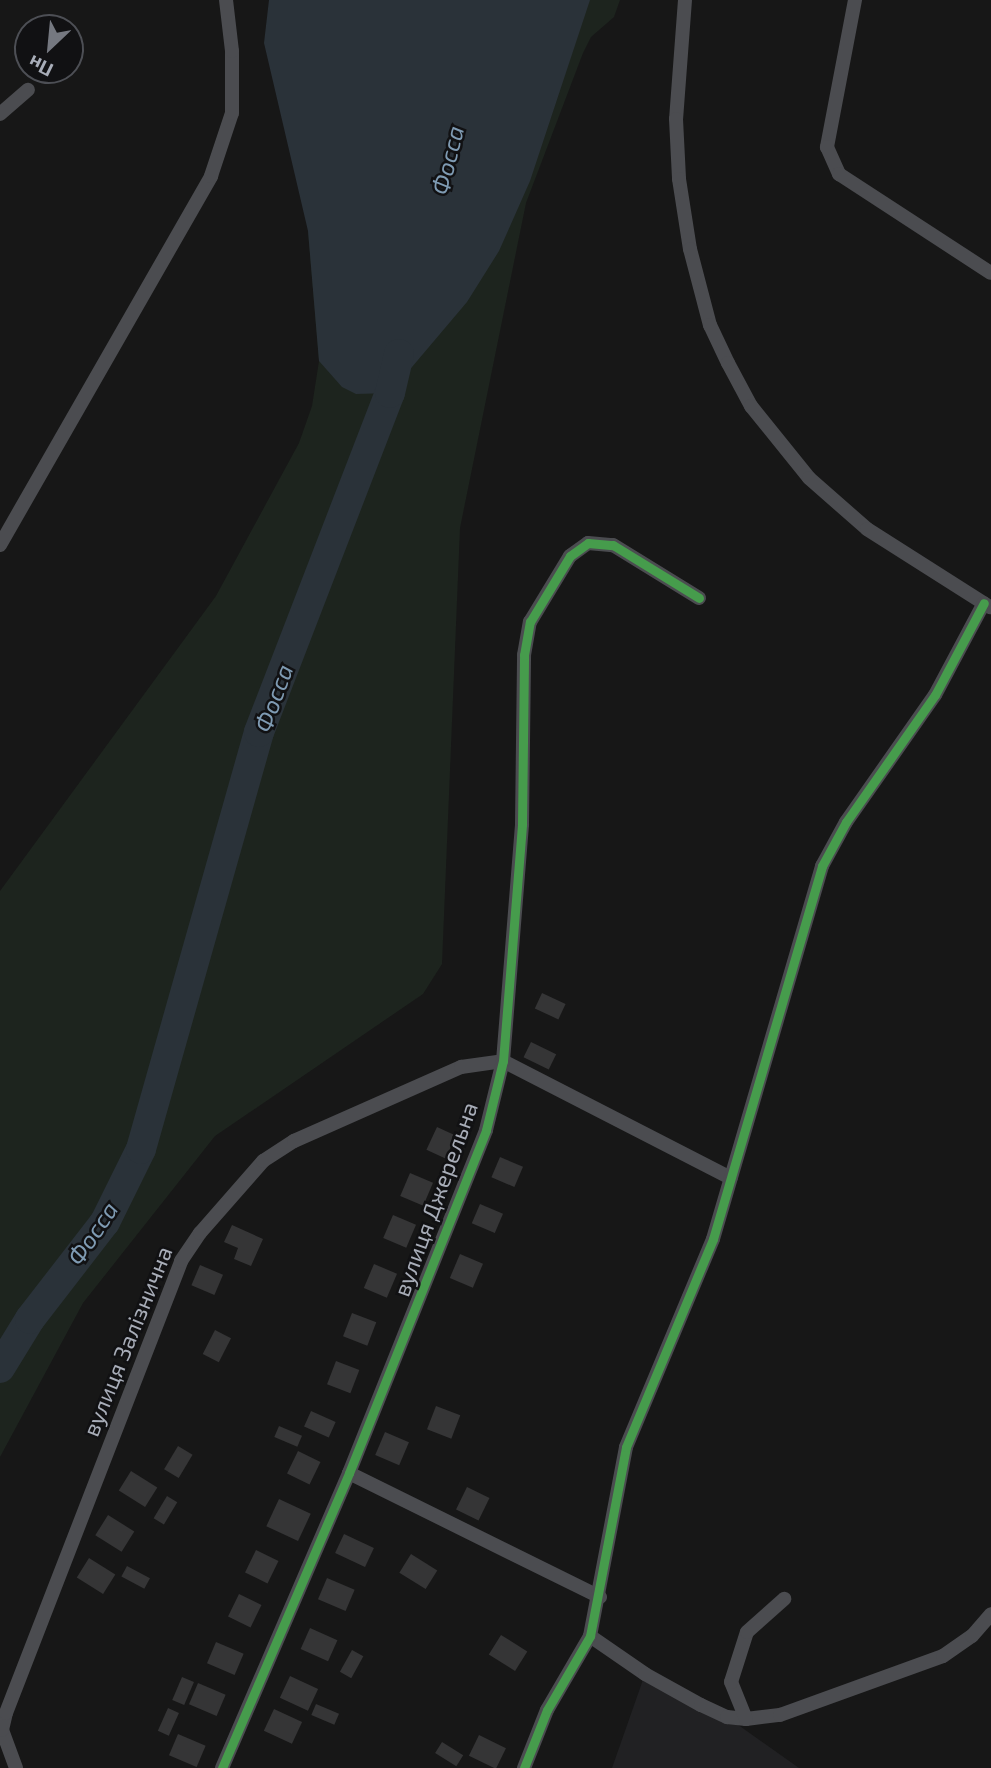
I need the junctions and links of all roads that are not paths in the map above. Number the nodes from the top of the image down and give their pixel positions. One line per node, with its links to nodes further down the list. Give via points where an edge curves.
1 (226, 0): 7 (street, via 232,113 211,176)
2 (685, 0): 9 (street, via 676,119 679,179 690,249 710,325 728,363 751,406 809,478 876,536)
3 (855, 0): 6 (street, via 827,147 839,174)
4 (28, 90): 5 (street)
5 (0, 114)
6 (991, 273)
7 (0, 545)
8 (699, 598): 10 (street, вулиця Джерельна, via 613,545 588,543 570,556 530,622 524,655 522,824)
9 (988, 606): 11 (street, via 822,866)
10 (503, 1061): 11 (street); 12 (street, вулиця Джерельна, via 481,1146); 18 (street, вулиця Залізнична, via 461,1067 279,1150 249,1173 189,1247 6,1713 2,1731)
11 (731, 1178): 13 (street, via 704,1262 632,1427 619,1472)
12 (349, 1473): 13 (street); 19 (street, вулиця Джерельна)
13 (600, 1597): 16 (street)
14 (784, 1600): 17 (street, via 747,1632 731,1682)
15 (991, 1614): 17 (street, via 972,1636 943,1656 780,1715)
16 (590, 1636): 17 (street, via 701,1705 727,1717); 20 (street, via 558,1687)
17 (746, 1719)
18 (16, 1768)
19 (222, 1768)
20 (524, 1768)

